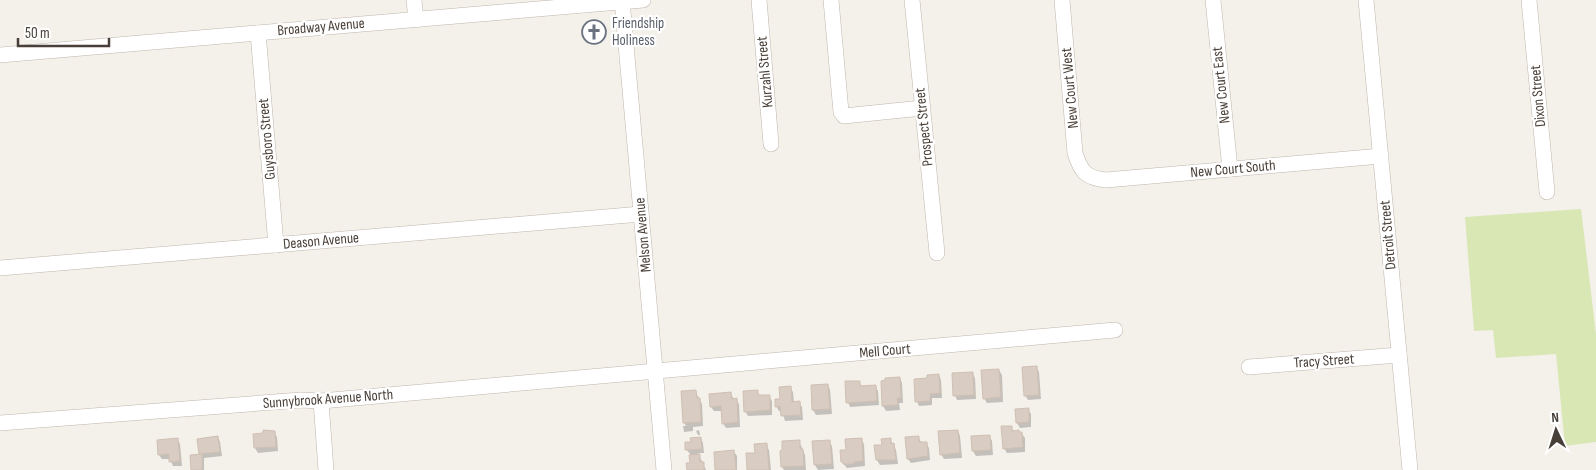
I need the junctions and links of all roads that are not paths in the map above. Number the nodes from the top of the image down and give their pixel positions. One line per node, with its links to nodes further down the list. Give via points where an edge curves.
1 (414, 0): 11 (street)
2 (643, 0): 10 (street, Broadway Avenue)
3 (759, 0): 15 (street, Kurzahl Street)
4 (831, 0): 14 (street, via 841,112 844,116)
5 (912, 0): 14 (street, Prospect Street)
6 (1062, 0): 18 (street, New Court West, via 1075,154)
7 (1213, 0): 17 (street, New Court East)
8 (1366, 0): 16 (street, Detroit Street)
9 (1529, 0): 19 (street, Dixon Street)
10 (623, 1): 11 (street, Broadway Avenue); 20 (street, Melson Avenue)
11 (416, 20): 12 (street, Broadway Avenue)
12 (258, 33): 13 (street, Broadway Avenue); 21 (street, Guysboro Street)
13 (0, 56)
14 (922, 108): 22 (street, Prospect Street)
15 (771, 144)
16 (1381, 156): 17 (street, New Court South); 25 (street, Detroit Street)
17 (1230, 170): 18 (street, New Court South, via 1106,180)
18 (1086, 174)
19 (1548, 192)
20 (641, 214): 21 (street, Deason Avenue); 27 (street, Melson Avenue)
21 (276, 245): 23 (street, Deason Avenue)
22 (937, 253)
23 (0, 268)
24 (1115, 330): 27 (street, Mell Court)
25 (1399, 355): 26 (street, Tracy Street); 32 (street, Detroit Street)
26 (1249, 367)
27 (655, 372): 28 (street, Sunnybrook Avenue North); 31 (street, Melson Avenue)
28 (321, 401): 29 (street, Sunnybrook Avenue North); 30 (street)
29 (0, 423)
30 (326, 470)
31 (664, 470)
32 (1410, 470)

